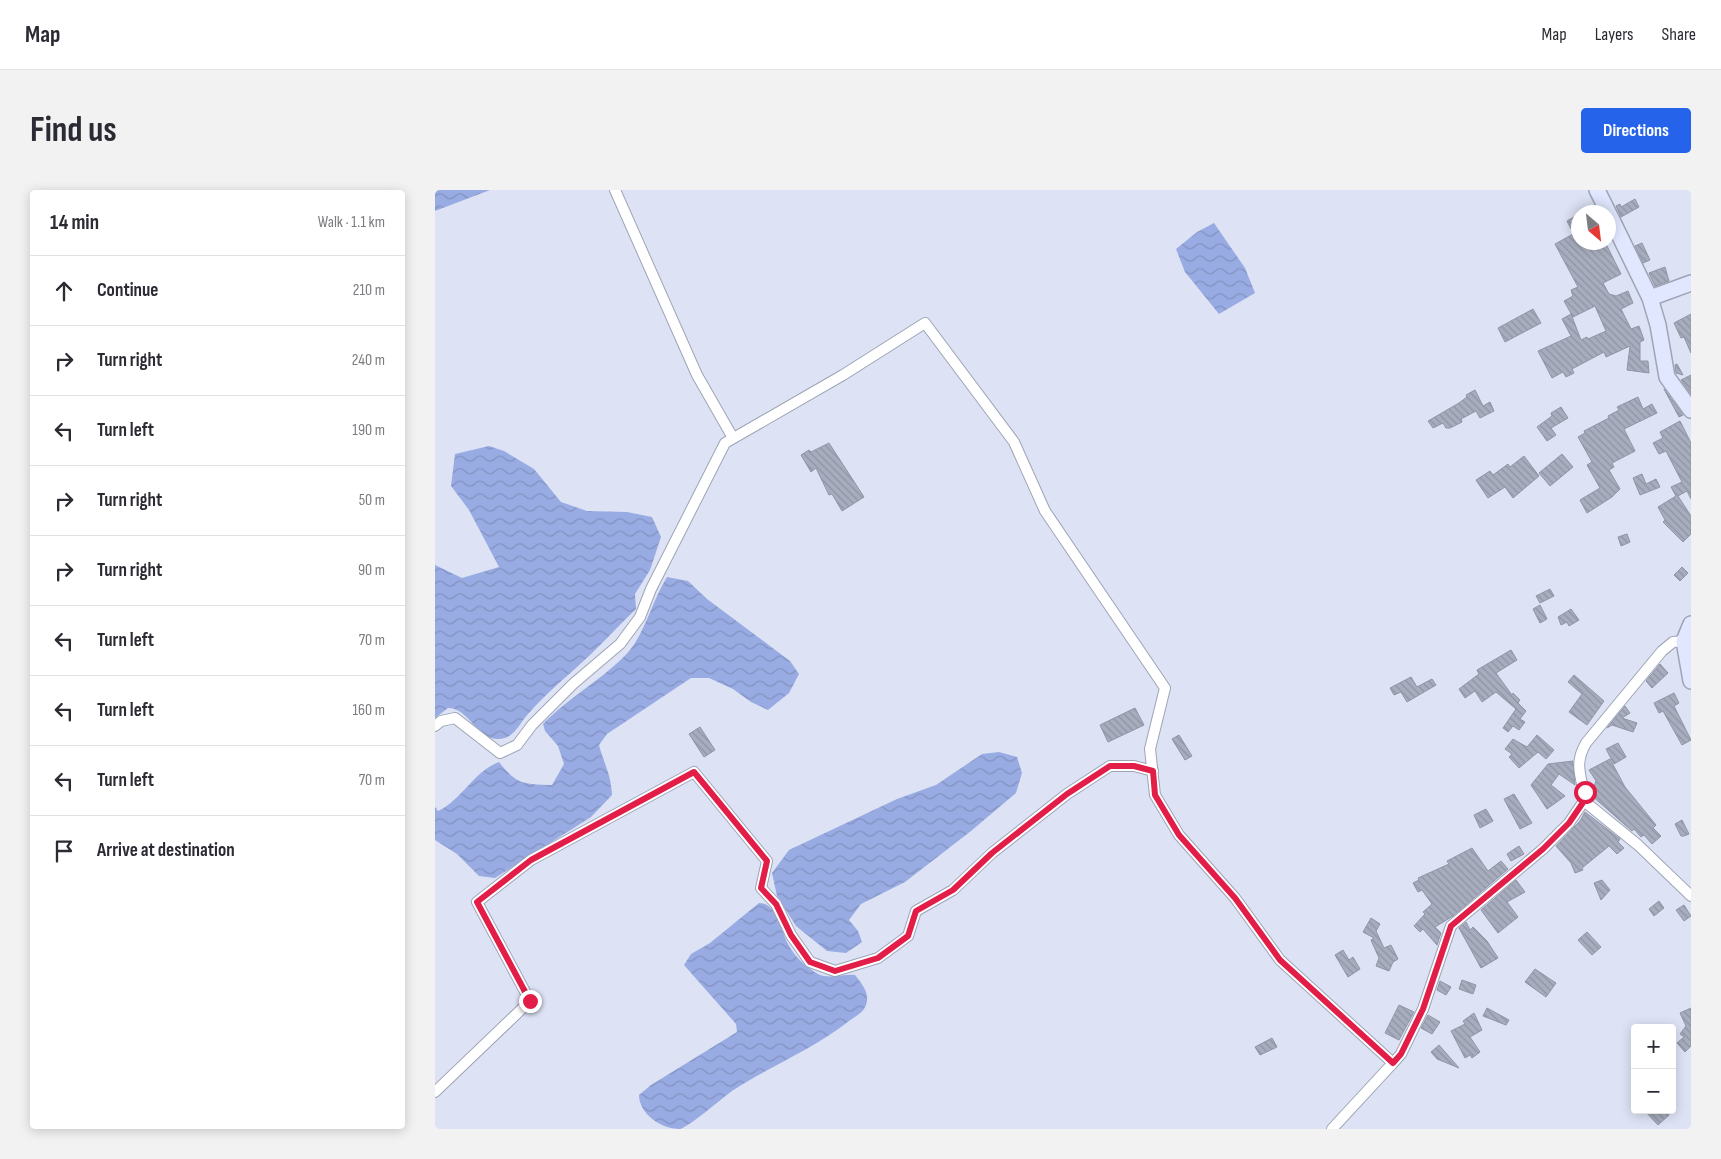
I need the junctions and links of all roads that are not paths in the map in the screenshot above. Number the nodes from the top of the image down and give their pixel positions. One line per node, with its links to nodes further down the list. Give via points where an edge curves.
1 (615, 190): 8 (street, via 697,375)
2 (1597, 190): 3 (main road)
3 (1604, 205)
4 (1616, 229): 6 (main road)
5 (1691, 282): 6 (main road)
6 (1650, 298): 7 (main road, via 1667,377)
7 (1691, 410)
8 (733, 438): 12 (street, via 725,443 640,617 620,644 573,684 517,745 500,753 455,718); 13 (street, via 925,323 1014,442 1045,511 1165,688 1150,749)
9 (1691, 624): 10 (main road)
10 (1684, 641): 11 (main road); 14 (street, via 1673,642 1662,651 1585,743 1579,754 1578,768 1585,792)
11 (1691, 681)
12 (435, 726)
13 (1153, 771): 16 (street, via 1155,795 1179,835 1235,898 1280,960); 17 (street, via 1134,766 1110,766 1067,794 992,853 953,890 916,911 908,936 878,958 835,971 810,962 791,935 776,904 761,888 767,861 694,772 531,860 477,902 530,1001)
14 (1584, 801): 15 (street); 16 (street, via 1569,823 1543,849 1451,926 1423,1009 1401,1054)
15 (1691, 896)
16 (1393, 1063): 18 (street)
17 (435, 1092)
18 (1332, 1129)

